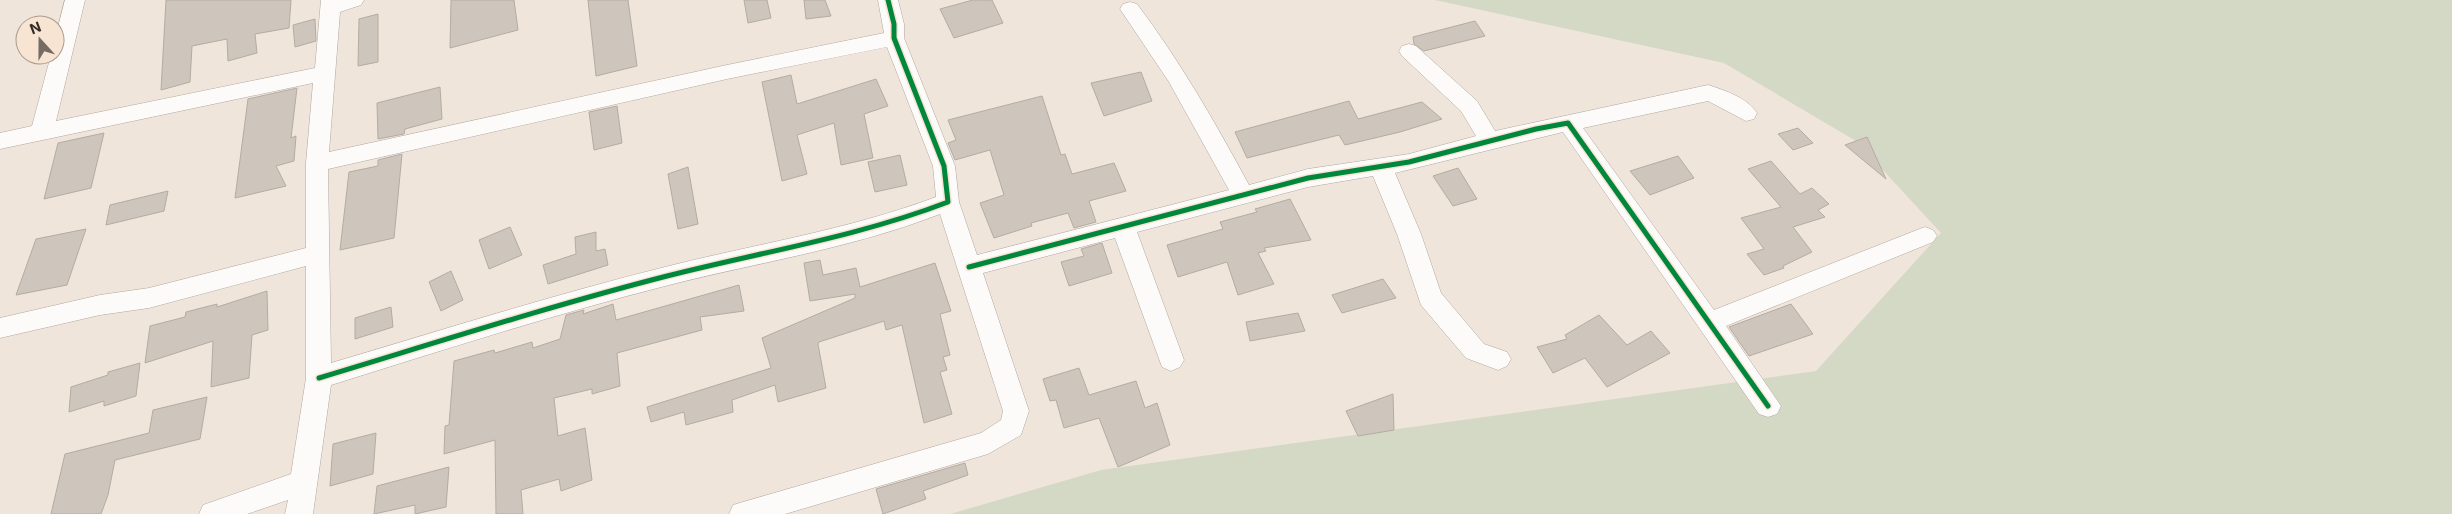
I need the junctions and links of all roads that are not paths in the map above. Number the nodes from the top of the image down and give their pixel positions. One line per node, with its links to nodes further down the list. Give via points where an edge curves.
1 (75, 0): 11 (street)
2 (354, 0): 4 (street)
3 (888, 0): 6 (street)
4 (331, 4): 8 (street)
5 (1130, 8): 16 (street, via 1191,98)
6 (894, 38): 14 (street); 17 (street, via 944,166)
7 (1409, 51): 13 (street, via 1469,106)
8 (326, 73): 11 (street); 14 (street)
9 (1746, 113): 10 (street, via 1708,93)
10 (1568, 123): 13 (street); 22 (street)
11 (42, 132): 12 (street)
12 (0, 141)
13 (1490, 141): 15 (street)
14 (318, 163): 20 (street)
15 (1381, 167): 16 (street, via 1308,178); 24 (street, via 1409,234 1430,298 1475,351)
16 (1243, 195): 18 (street)
17 (948, 202): 21 (street); 26 (street, via 867,229 667,276 495,324)
18 (1123, 227): 21 (street); 25 (street)
19 (1925, 236): 22 (street)
20 (319, 253): 23 (street, via 149,298 100,305); 26 (street)
21 (969, 267): 31 (street, via 1016,411 1012,427 988,442)
22 (1710, 322): 27 (street)
23 (0, 328)
24 (1498, 359)
25 (1171, 360)
26 (319, 378): 28 (street)
27 (1768, 406)
28 (303, 482): 29 (street); 30 (street)
29 (213, 514)
30 (299, 514)
31 (743, 514)

